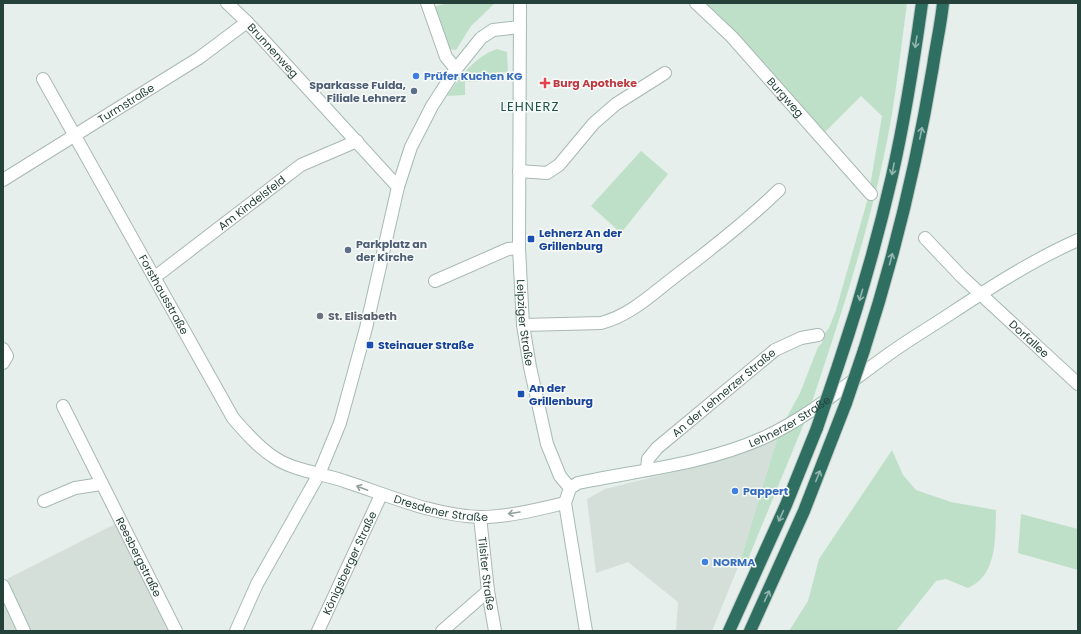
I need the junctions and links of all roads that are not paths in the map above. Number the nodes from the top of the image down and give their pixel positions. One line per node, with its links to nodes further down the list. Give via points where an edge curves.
1 (227, 3): 7 (street, Brunnenweg)
2 (427, 3): 9 (street, via 446,57)
3 (520, 3): 8 (street, Leipziger Straße)
4 (696, 3): 18 (street, Burgweg, via 732,37)
5 (922, 3): 48 (highway, one-way to 48, bridge, via 908,96 892,175 855,314 817,428 786,505)
6 (943, 3): 49 (highway, one-way to 6, bridge, via 804,511 864,350 891,260 910,181 926,107)
7 (247, 22): 12 (street, Turmstraße, via 199,58); 13 (street, Brunnenweg)
8 (520, 27): 9 (street, via 493,30 486,34); 14 (street, Leipziger Straße)
9 (456, 69): 16 (street, via 421,126)
10 (666, 73): 14 (street, via 616,104 594,123 559,165 547,173)
11 (43, 79): 12 (street, Forsthausstraße)
12 (76, 135): 15 (street, Turmstraße); 22 (street, Forsthausstraße)
13 (357, 141): 16 (street, Brunnenweg); 22 (street, Am Kindelsfeld, via 301,165)
14 (519, 171): 21 (street, Leipziger Straße)
15 (3, 180)
16 (398, 187): 32 (street, via 347,404)
17 (779, 190): 25 (street, via 746,222 636,306 613,320 601,323)
18 (871, 194)
19 (924, 238): 24 (street)
20 (1078, 240): 24 (street, Lehnerzer Straße, via 1035,261)
21 (519, 248): 23 (street, via 508,249); 25 (street, Leipziger Straße)
22 (155, 277): 32 (street, Forsthausstraße, via 233,418 274,457 296,468)
23 (435, 281)
24 (981, 294): 29 (street, Dorfallee); 31 (street, Lehnerzer Straße, via 890,354 804,416 764,438 712,456)
25 (523, 325): 34 (street, Leipziger Straße, via 547,444 560,476)
26 (818, 335): 31 (street, An der Lehnerzer Straße, via 801,338 776,350 657,448 648,459)
27 (3, 349): 28 (street, via 7,356)
28 (3, 363)
29 (1078, 384)
30 (63, 406): 33 (street, Reesbergstraße)
31 (647, 470): 34 (street, Lehnerzer Straße, via 578,482)
32 (319, 474): 35 (street, Dresdener Straße, one-way to 32, via 343,480); 43 (street, via 257,584)
33 (101, 484): 36 (street, via 75,488); 42 (street, Reesbergstraße)
34 (570, 488): 37 (street)
35 (381, 495): 38 (street, Dresdener Straße, via 446,513); 44 (street, Königsberger Straße)
36 (44, 501)
37 (565, 503): 38 (street, Dresdener Straße, one-way to 38); 47 (street)
38 (480, 517): 40 (street, Tilsiter Straße)
39 (3, 586): 41 (street)
40 (488, 591): 45 (street); 46 (street, Tilsiter Straße)
41 (24, 631)
42 (176, 631)
43 (236, 631)
44 (318, 631)
45 (442, 631)
46 (495, 631)
47 (586, 631)
48 (729, 631)
49 (750, 631)

